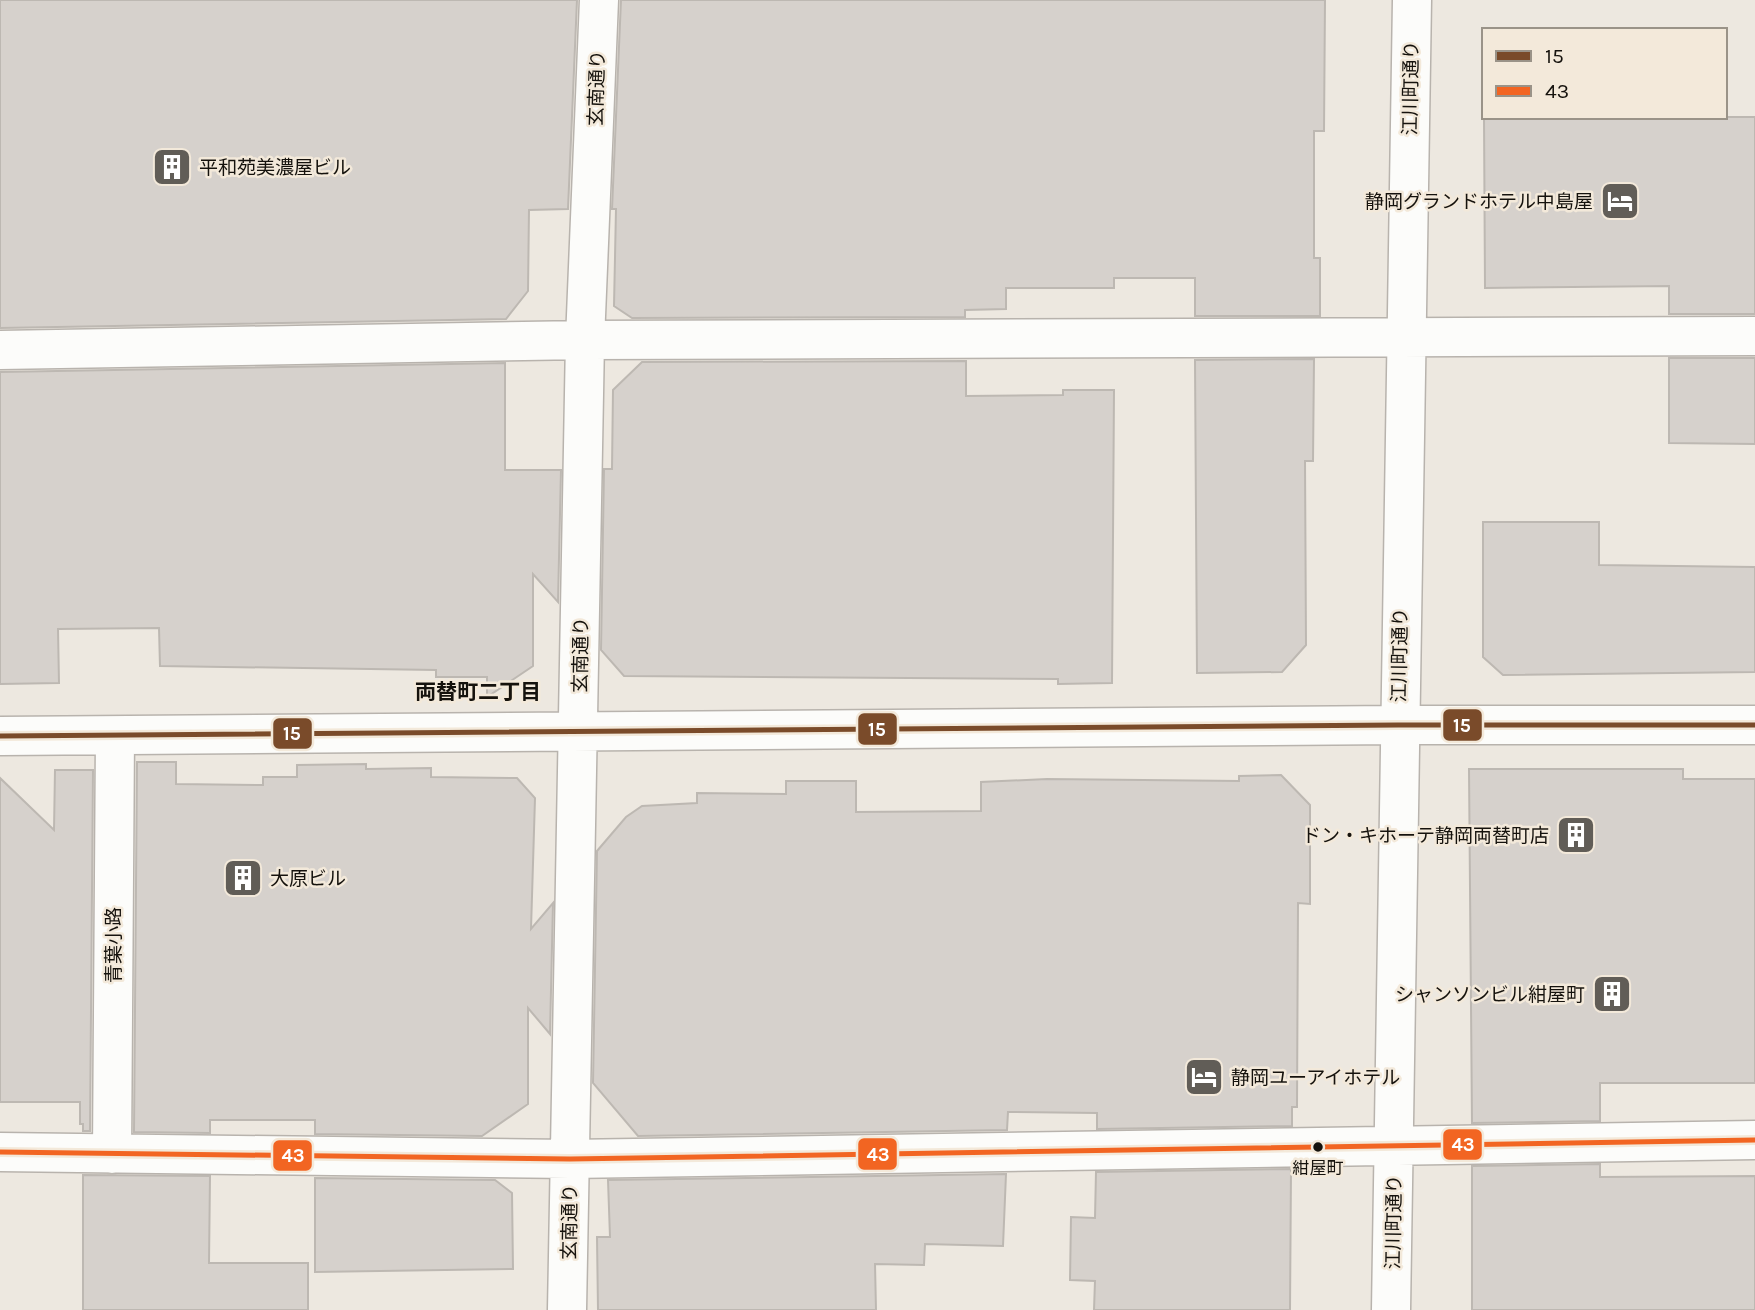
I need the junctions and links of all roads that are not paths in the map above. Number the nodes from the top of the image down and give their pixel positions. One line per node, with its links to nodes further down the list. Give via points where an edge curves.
1 (599, 0): 5 (street, 玄南通り)
2 (1412, 0): 4 (street, 江川町通り)
3 (1755, 335): 4 (street)
4 (1405, 338): 5 (street); 7 (street, 江川町通り)
5 (585, 340): 6 (street); 9 (street, 玄南通り)
6 (0, 350)
7 (1398, 725): 8 (street); 9 (street); 13 (street, 江川町通り)
8 (1755, 725)
9 (579, 732): 11 (street); 16 (street, 玄南通り)
10 (0, 736): 11 (street)
11 (115, 736): 15 (street, 青葉小路)
12 (1755, 1140): 13 (street)
13 (1395, 1145): 16 (street); 18 (street, 江川町通り)
14 (0, 1152): 15 (street)
15 (112, 1154): 16 (street)
16 (570, 1159): 17 (street, 玄南通り)
17 (567, 1310)
18 (1391, 1310)

